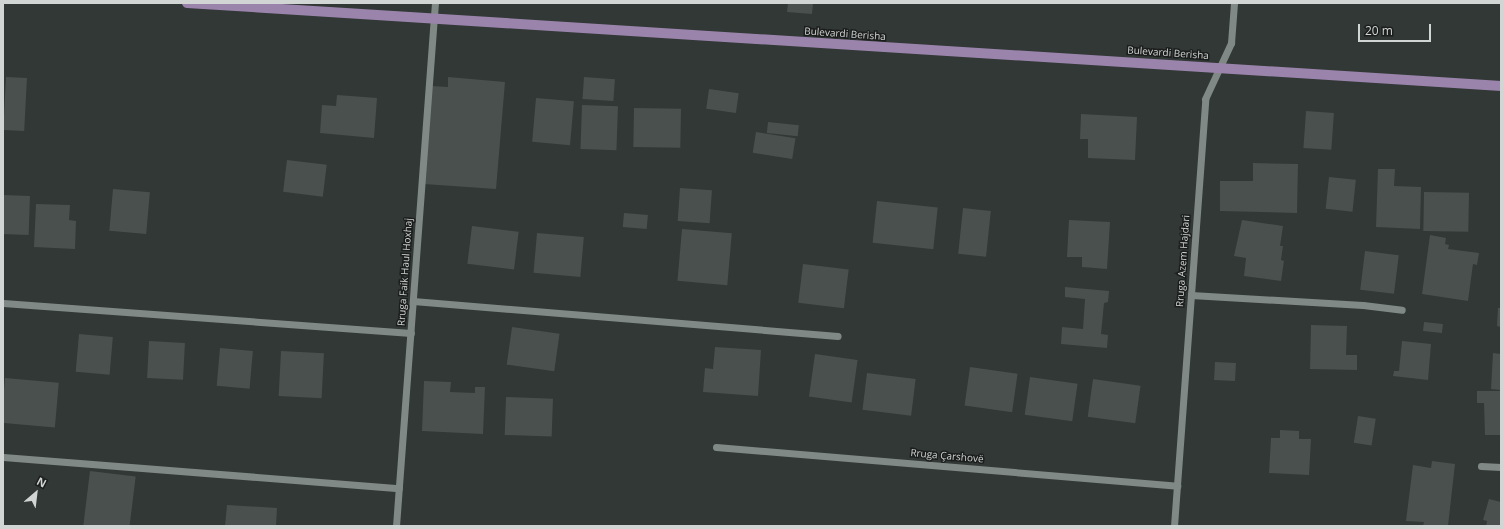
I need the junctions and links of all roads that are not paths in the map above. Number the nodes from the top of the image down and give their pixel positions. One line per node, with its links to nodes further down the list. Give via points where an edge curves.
1 (187, 3): 4 (main road, Bulevardi Berisha)
2 (435, 3): 4 (street, Rruga Faik Haul Hoxhaj)
3 (1234, 3): 5 (street, Rruga Azem Hajdari, via 1231,43)
4 (434, 20): 5 (main road, Bulevardi Berisha); 8 (street, Rruga Faik Haul Hoxhaj)
5 (1219, 68): 6 (main road, Bulevardi Berisha); 7 (street, Rruga Azem Hajdari, via 1205,99)
6 (1501, 86)
7 (1191, 295): 10 (street, via 1363,305); 17 (street, Rruga Azem Hajdari)
8 (413, 301): 11 (street, Rruga Faik Haul Hoxhaj); 12 (street)
9 (3, 302): 11 (street)
10 (1402, 310)
11 (411, 333): 18 (street, Rruga Faik Haul Hoxhaj)
12 (838, 336)
13 (716, 447): 17 (street, Rruga Çarshovë)
14 (3, 457): 18 (street)
15 (1481, 466): 16 (street)
16 (1501, 466)
17 (1177, 486): 20 (street, Rruga Azem Hajdari)
18 (399, 488): 19 (street, Rruga Faik Haul Hoxhaj)
19 (396, 526)
20 (1174, 526)

